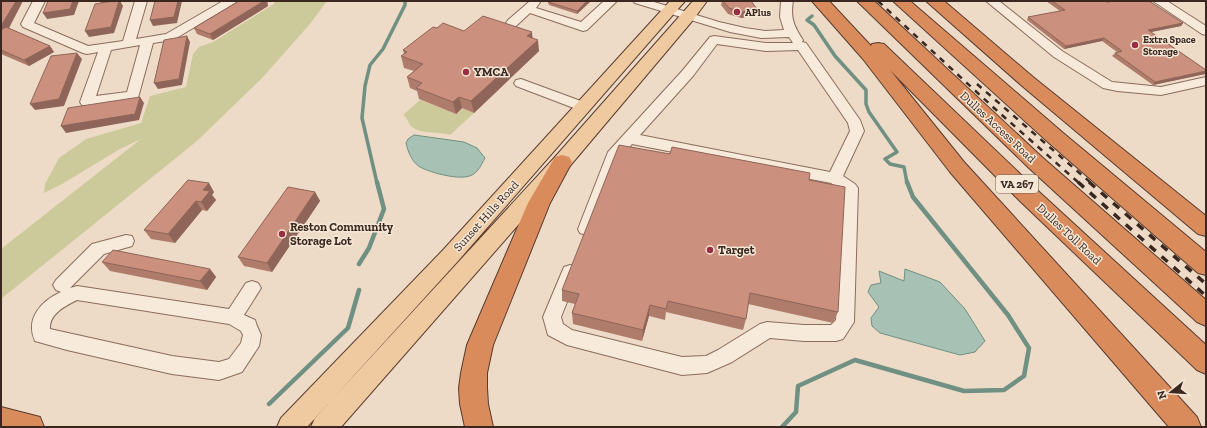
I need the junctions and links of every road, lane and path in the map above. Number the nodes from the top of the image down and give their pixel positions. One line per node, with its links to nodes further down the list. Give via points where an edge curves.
1 (39, 1): 25 (street, via 27,24 87,50)
2 (141, 1): 23 (street)
3 (231, 1): 21 (street, via 169,37)
4 (537, 1): 16 (street)
5 (611, 1): 16 (street, via 583,27)
6 (639, 1): 15 (street)
7 (787, 1): 19 (street, via 785,9)
8 (820, 1): 47 (highway, via 864,50 957,167)
9 (832, 1): 41 (highway, Dulles Toll Road / VA 267, via 984,153)
10 (865, 1): 39 (highway, Dulles Access Road, via 1036,163)
11 (901, 1): 36 (highway)
12 (934, 1): 26 (highway)
13 (992, 1): 27 (street, via 1058,54 1108,85 1161,91)
14 (1159, 1): 20 (street)
15 (672, 4): 17 (street); 29 (main road, Sunset Hills Road)
16 (528, 9): 18 (street)
17 (693, 10): 19 (street, via 746,26); 22 (street, via 729,30); 31 (main road, Sunset Hills Road)
18 (512, 23)
19 (789, 29): 22 (street); 24 (street)
20 (1206, 31)
21 (148, 40): 23 (street); 25 (street, via 133,95 87,102)
22 (761, 40): 24 (street); 30 (street, via 714,40 688,73)
23 (128, 44): 25 (street)
24 (802, 46): 32 (street, via 855,123 857,131)
25 (106, 47)
26 (1027, 81): 33 (highway, via 1126,151); 34 (highway)
27 (1206, 81)
28 (521, 83): 29 (street)
29 (584, 107): 44 (main road, Sunset Hills Road, via 451,255)
30 (628, 138): 32 (street); 32 (street, via 613,156 552,317 555,328 567,337 682,366 707,364 767,330 836,333 845,322 850,188)
31 (562, 162): 45 (main road, Sunset Hills Road); 46 (highway, via 539,203 480,345 473,388)
32 (836, 178)
33 (1206, 213)
34 (1206, 228)
35 (126, 241): 37 (street, via 98,249)
36 (1206, 266)
37 (62, 285)
38 (252, 288): 40 (street)
39 (1206, 315)
40 (233, 318): 40 (street, via 248,326 252,336 250,346 234,366 218,371 172,365 67,342 42,335 39,328 40,319 56,302 77,293)
41 (1206, 362)
42 (1, 420): 43 (highway)
43 (30, 427)
44 (290, 427)
45 (324, 427)
46 (479, 427)
47 (1187, 427)

